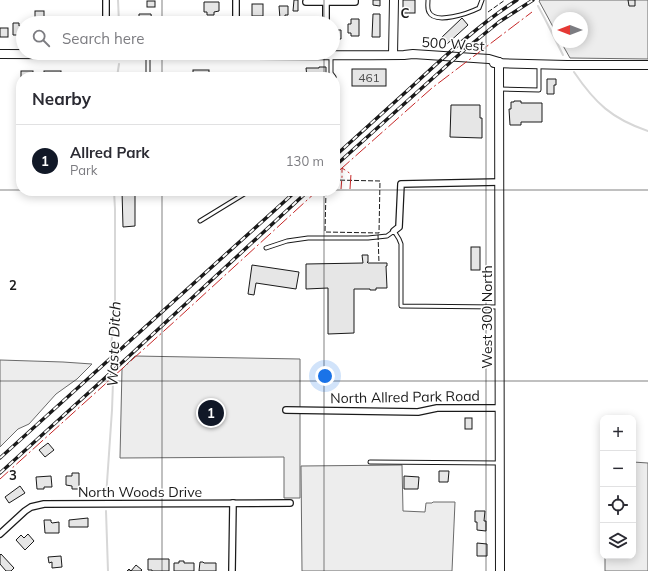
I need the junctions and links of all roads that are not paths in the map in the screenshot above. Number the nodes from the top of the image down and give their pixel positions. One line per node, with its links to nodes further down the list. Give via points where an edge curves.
1 (106, 0): 9 (street)
2 (236, 0): 10 (street)
3 (394, 0): 15 (main road)
4 (428, 0): 5 (lane, via 429,13 441,19 472,12 479,8)
5 (482, 0)
6 (355, 1): 8 (street)
7 (306, 2): 8 (street)
8 (326, 2): 11 (street)
9 (106, 16)
10 (236, 16)
11 (326, 16)
12 (0, 54): 13 (main road, 500 West)
13 (16, 54)
14 (340, 55): 15 (main road, 500 West)
15 (393, 55): 18 (main road, 500 West)
16 (148, 60): 21 (lane)
17 (328, 60): 22 (lane)
18 (500, 62): 19 (main road, 500 West); 23 (main road, West 300 North)
19 (539, 64): 20 (main road, 500 West); 23 (lane, via 539,90)
20 (648, 65)
21 (148, 72)
22 (331, 72)
23 (500, 89): 24 (main road, West 300 North)
24 (500, 182): 27 (street, via 401,184 399,227); 29 (main road, West 300 North)
25 (241, 196): 26 (lane)
26 (200, 221)
27 (394, 231): 28 (lane, via 387,236 368,238 308,238); 29 (lane, via 401,244 401,306)
28 (266, 248)
29 (500, 307): 30 (main road, West 300 North)
30 (500, 408): 31 (street, North Allred Park Road, via 437,408 418,412); 33 (main road, West 300 North)
31 (286, 410)
32 (370, 462): 33 (lane)
33 (500, 463): 38 (main road, West 300 North)
34 (233, 503): 35 (street, North Woods Drive); 36 (street, North Woods Drive, via 44,504 25,511); 37 (street)
35 (290, 503)
36 (0, 534)
37 (232, 571)
38 (500, 571)

